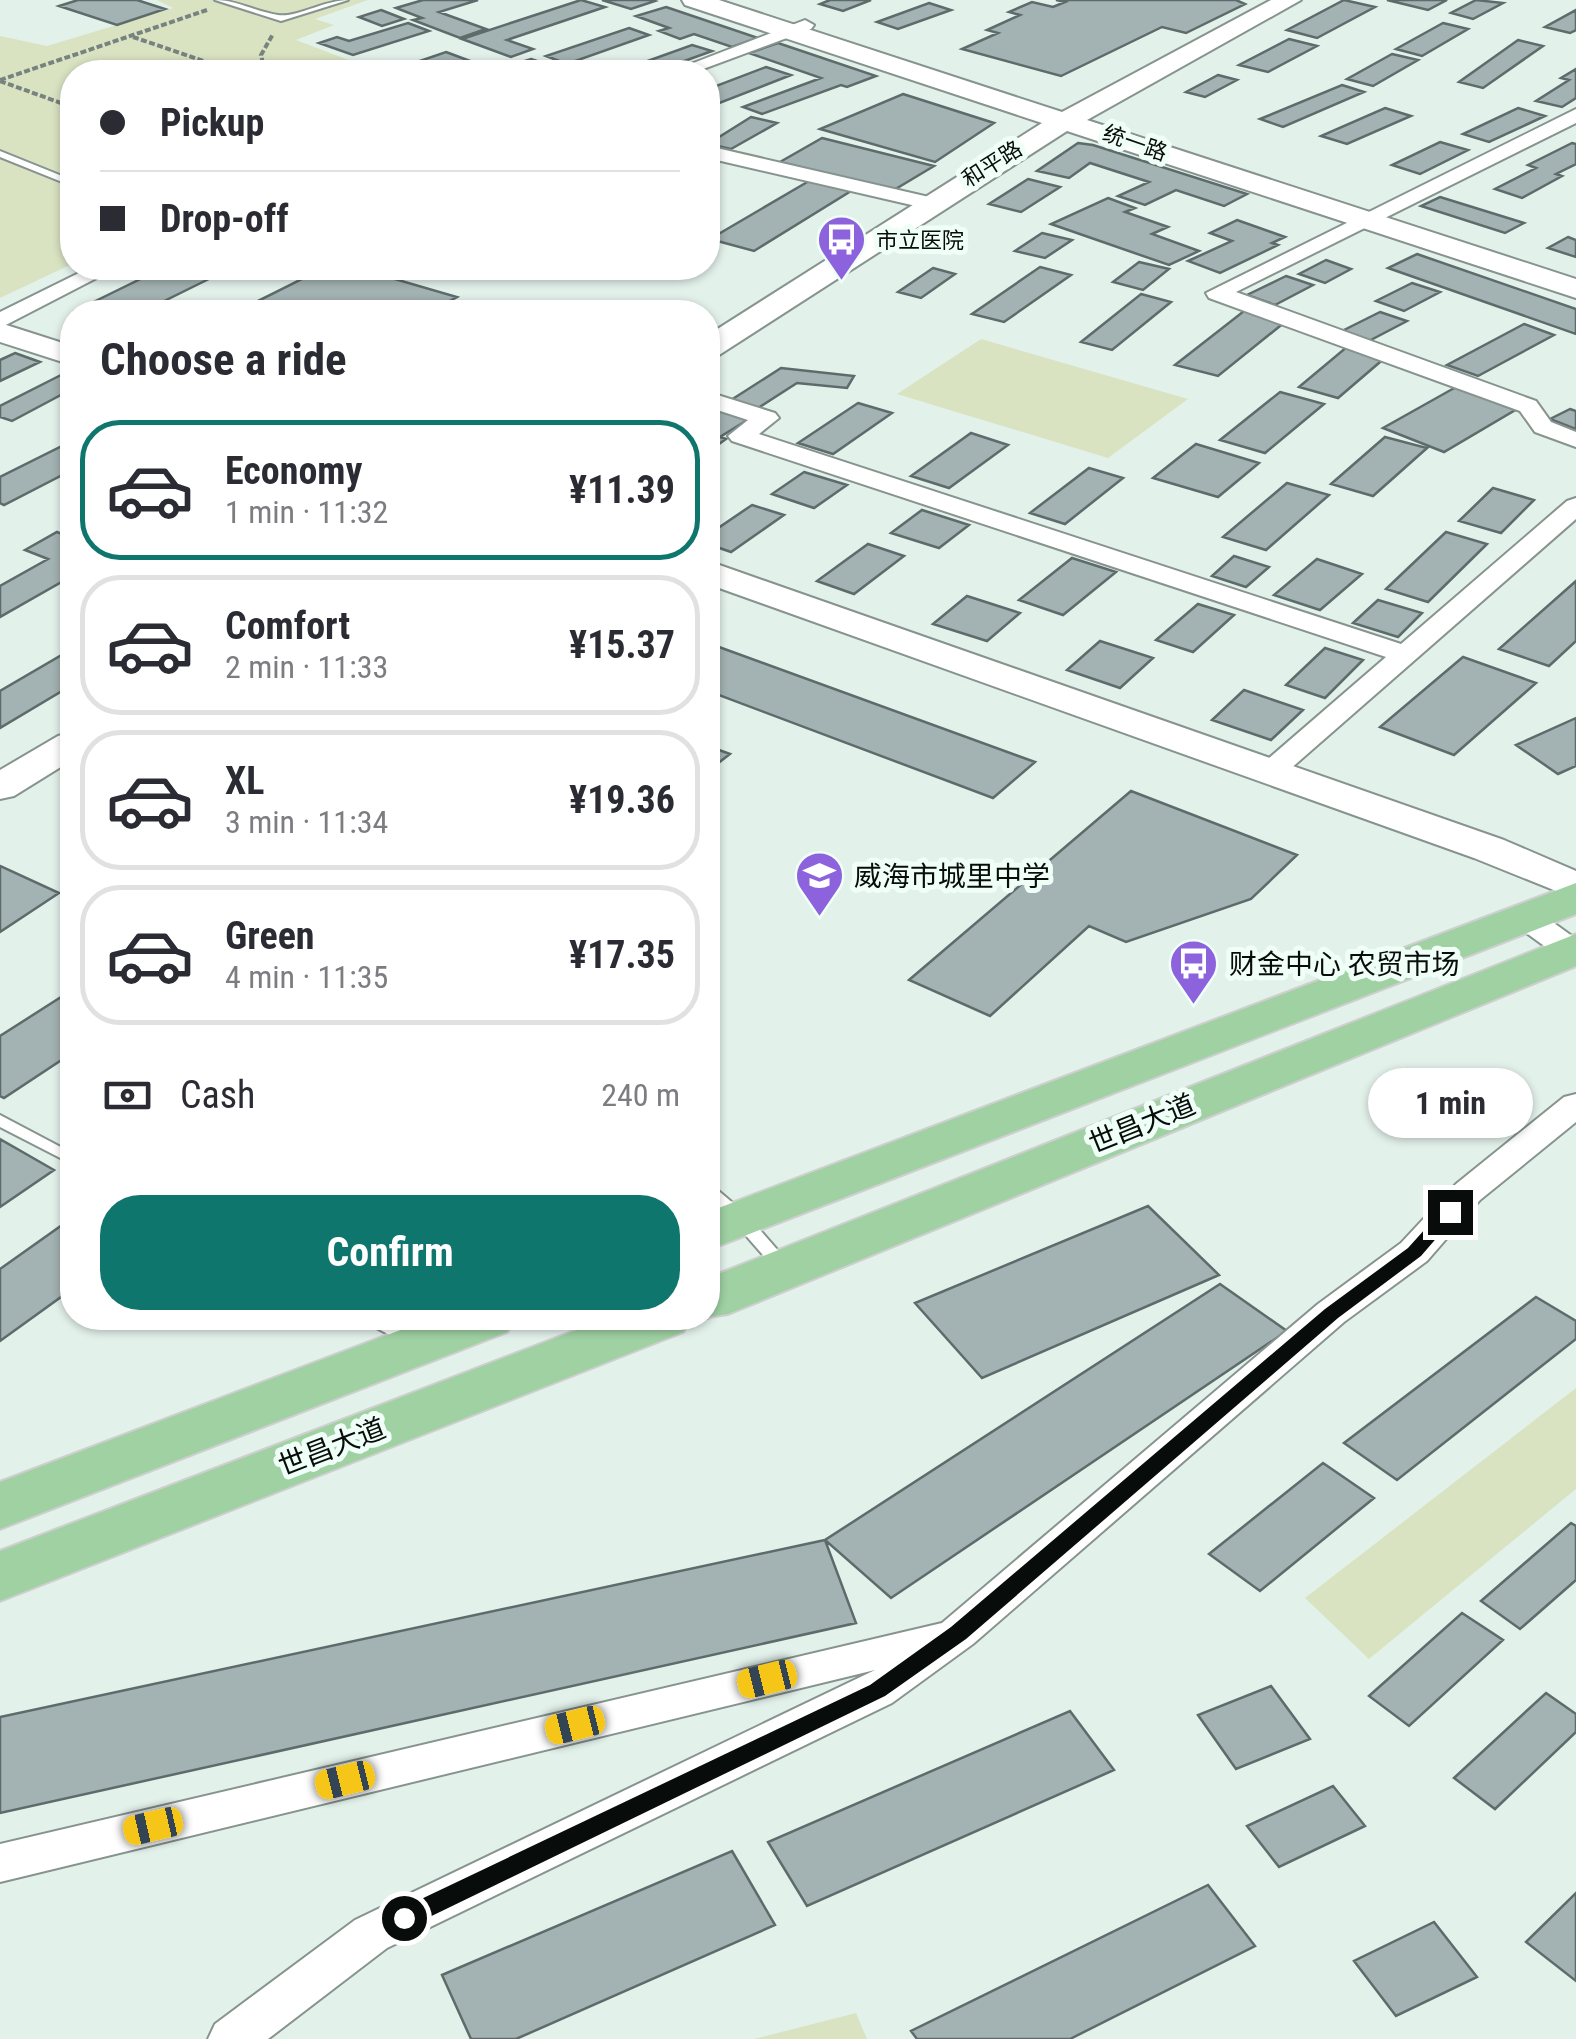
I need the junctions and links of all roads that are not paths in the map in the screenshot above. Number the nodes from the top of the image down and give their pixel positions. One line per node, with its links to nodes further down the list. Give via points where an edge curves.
1 (344, 0): 5 (lane, via 281,19)
2 (694, 0): 6 (street, 统一路)
3 (725, 0): 6 (street, 统一路)
4 (1286, 0): 9 (street, 和平路)
5 (223, 2)
6 (797, 28): 7 (street); 9 (street, 统一路)
7 (711, 60)
8 (1576, 115): 14 (street)
9 (1072, 116): 13 (street, 和平路); 14 (street, 统一路)
10 (0, 154): 12 (lane)
11 (720, 155): 13 (street)
12 (60, 178)
13 (929, 203): 20 (street, 和平路)
14 (1370, 216): 15 (street, 统一路); 17 (street, 统一路); 23 (street, via 1217,292 1528,406 1544,427)
15 (1576, 276)
16 (81, 280): 18 (street)
17 (1576, 289)
18 (0, 320)
19 (0, 332): 21 (street)
20 (720, 340)
21 (60, 352)
22 (720, 402): 26 (street, via 767,418 740,436)
23 (1576, 440)
24 (1576, 506): 26 (street)
25 (720, 576): 28 (street)
26 (1404, 654): 28 (street)
27 (60, 751): 29 (street)
28 (1271, 771): 30 (street)
29 (0, 788)
30 (1576, 886)
31 (1576, 897): 32 (main road, 世昌大道)
32 (1525, 917): 33 (street); 37 (main road, 世昌大道)
33 (1574, 951): 39 (main road, 世昌大道)
34 (1576, 1105): 45 (street, via 1468,1192 1414,1252 1332,1313)
35 (0, 1120): 36 (lane)
36 (60, 1152)
37 (720, 1214)
38 (720, 1215): 39 (lane)
39 (784, 1270): 40 (main road, 世昌大道)
40 (720, 1295)
41 (632, 1330): 44 (main road, 世昌大道)
42 (395, 1331): 43 (main road)
43 (0, 1506)
44 (0, 1576)
45 (958, 1633): 46 (street); 47 (street, via 877,1690 371,1934)
46 (0, 1863)
47 (232, 2039)

